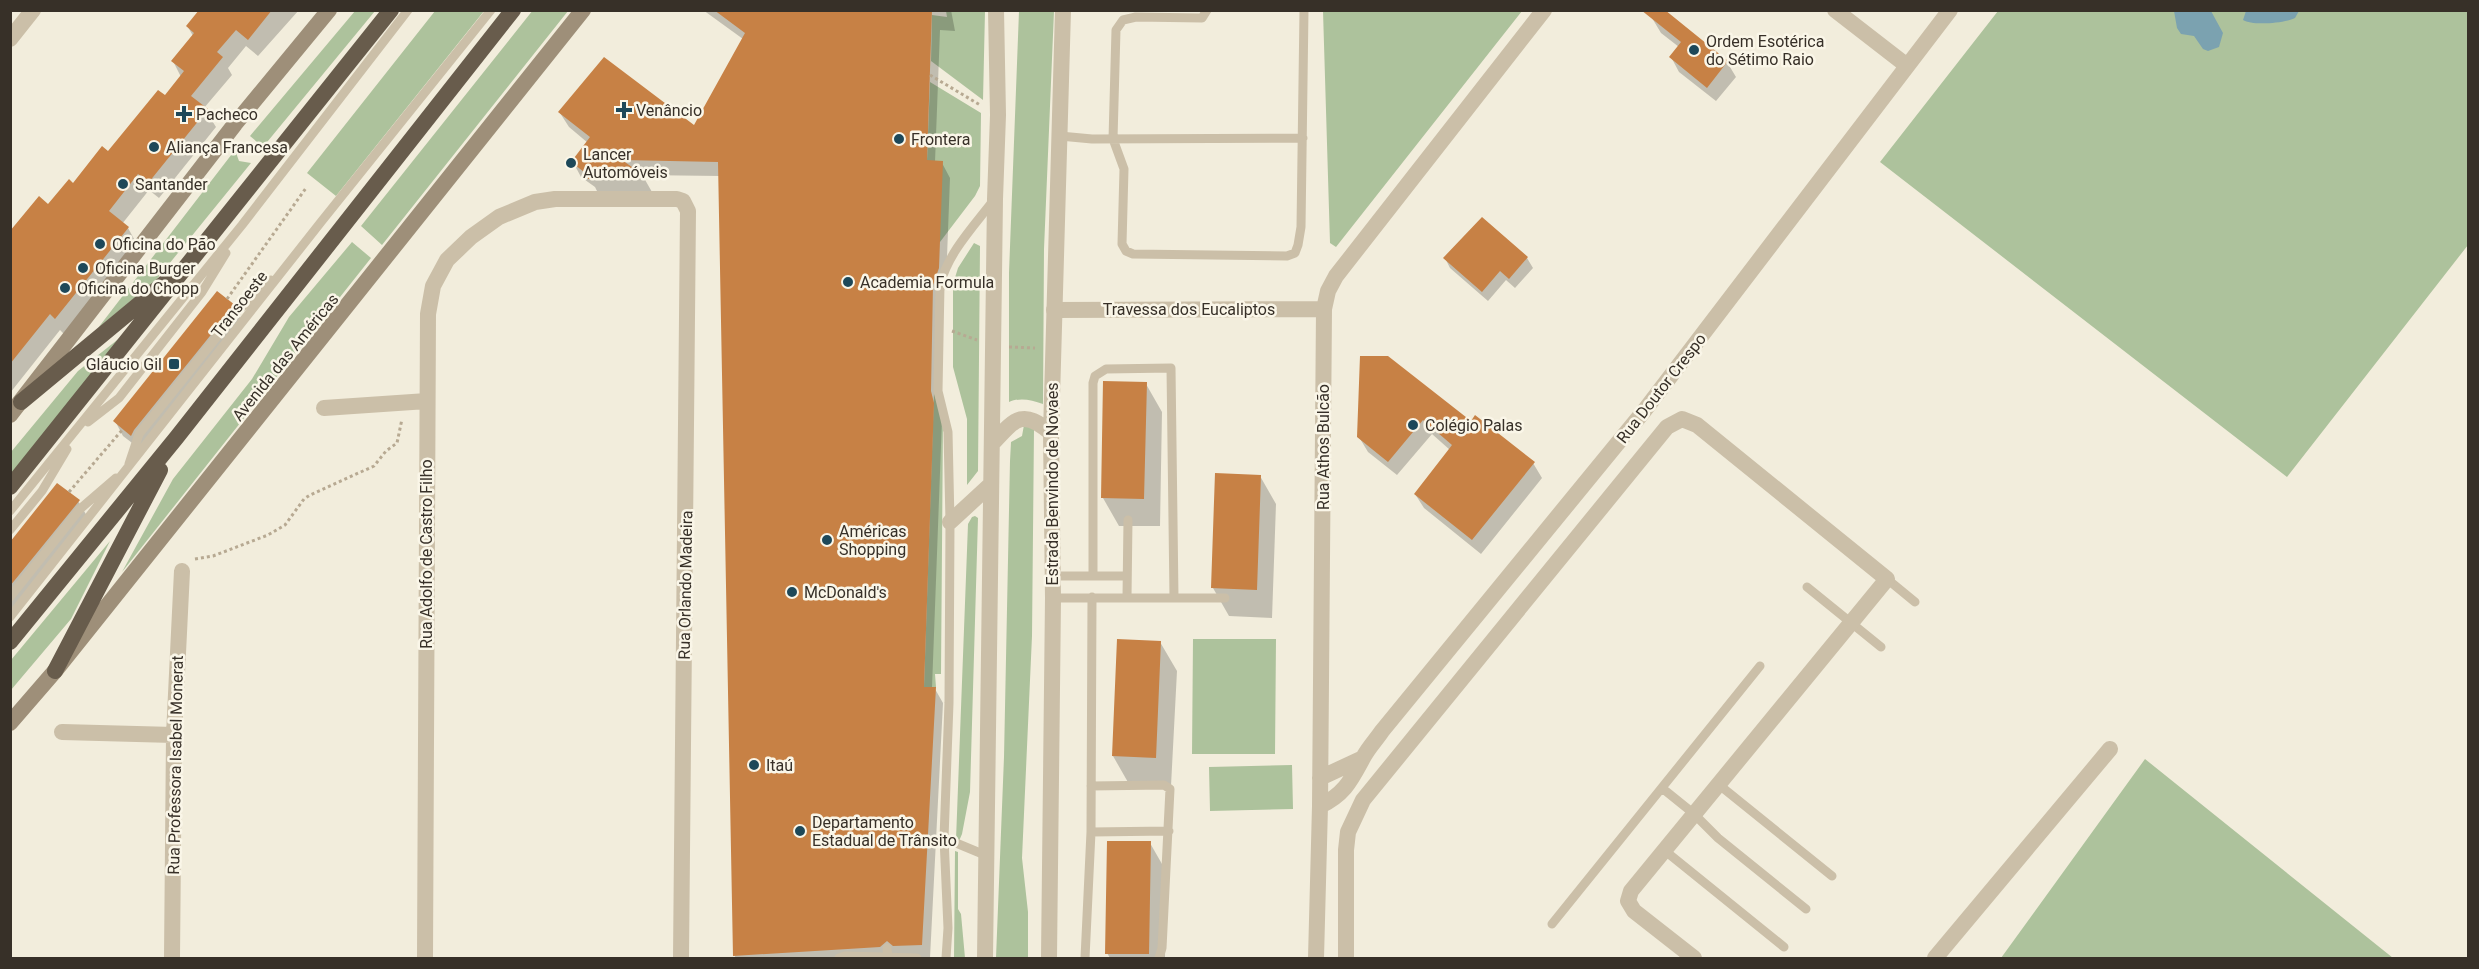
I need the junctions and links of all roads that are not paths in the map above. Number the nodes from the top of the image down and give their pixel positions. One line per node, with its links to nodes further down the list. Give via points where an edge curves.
1 (33, 10): 15 (street)
2 (329, 10): 27 (main road, via 231,129)
3 (391, 10): 22 (highway)
4 (408, 10): 28 (lane, via 242,225 202,292 118,398)
5 (491, 10): 32 (lane, Transoeste)
6 (513, 10): 30 (highway, Avenida das Américas)
7 (583, 10): 57 (main road, Avenida das Américas)
8 (996, 10): 20 (street)
9 (1063, 10): 17 (street, Estrada Benvindo de Novaes)
10 (1208, 10): 19 (lane, via 1202,18 1136,16 1123,20 1116,30)
11 (1304, 10): 18 (lane)
12 (1544, 10): 23 (street, Rua Athos Bulcão, via 1336,276)
13 (1835, 10): 16 (street)
14 (1950, 10): 16 (street, Rua Doutor Crespo)
15 (10, 39)
16 (1906, 65): 62 (street, Rua Doutor Crespo, via 1644,411)
17 (1060, 136): 19 (lane); 24 (street, Estrada Benvindo de Novaes)
18 (1303, 138): 19 (lane); 19 (lane, via 1300,236 1295,253 1287,256 1126,251 1122,244 1124,169)
19 (1113, 139)
20 (995, 199): 31 (street); 37 (lane, via 954,252 940,285 938,391 948,432)
21 (688, 211): 25 (street, Rua Adolfo de Castro Filho, via 683,201 677,199 555,199 535,202 499,217 471,237 447,261 433,286 428,314); 80 (street, Rua Orlando Madeira)
22 (193, 260): 27 (highway); 34 (highway)
23 (1324, 309): 24 (street, Travessa dos Eucaliptos); 63 (street, Rua Athos Bulcão)
24 (1054, 310): 29 (street, Estrada Benvindo de Novaes)
25 (427, 401): 26 (street); 79 (street, Rua Adolfo de Castro Filho)
26 (324, 408)
27 (16, 409)
28 (79, 428): 35 (lane); 38 (lane, via 42,491)
29 (1051, 433): 31 (street, via 1027,418 1007,427); 40 (street, Estrada Benvindo de Novaes)
30 (177, 437): 54 (highway, Avenida das Américas); 57 (highway)
31 (992, 444): 33 (street)
32 (127, 470): 45 (lane, via 80,509); 52 (lane, Transoeste)
33 (990, 485): 37 (street); 73 (street)
34 (10, 487)
35 (10, 511)
36 (1128, 520): 42 (lane)
37 (950, 522): 71 (lane)
38 (10, 530)
39 (182, 571): 60 (street, Rua Professora Isabel Monerat)
40 (1053, 576): 41 (lane); 49 (street, Estrada Benvindo de Novaes)
41 (1093, 576): 42 (lane); 48 (lane, via 1095,376 1106,369 1172,368)
42 (1127, 576): 47 (lane)
43 (1887, 579): 51 (lane); 53 (street); 89 (street, via 1697,425 1682,419 1668,427 1363,800 1348,832 1346,850)
44 (1807, 587): 53 (lane)
45 (10, 597)
46 (1092, 597): 47 (lane); 49 (lane); 65 (lane)
47 (1127, 597): 48 (lane)
48 (1174, 597): 50 (lane)
49 (1053, 598): 85 (street, Estrada Benvindo de Novaes)
50 (1225, 598)
51 (1915, 602)
52 (10, 616)
53 (1851, 622): 55 (lane); 64 (street)
54 (10, 642)
55 (1881, 647)
56 (1760, 666): 66 (lane)
57 (55, 671): 58 (main road, Avenida das Américas)
58 (10, 723)
59 (62, 732): 60 (street)
60 (174, 735): 78 (street, Rua Professora Isabel Monerat)
61 (2110, 748): 91 (street)
62 (1363, 758): 63 (street, Rua Doutor Crespo); 67 (street, Rua Doutor Crespo, via 1348,785)
63 (1320, 778): 67 (street, Rua Athos Bulcão)
64 (1718, 784): 68 (street); 74 (lane)
65 (1092, 786): 69 (lane, via 1168,787); 70 (lane)
66 (1662, 788): 68 (lane); 76 (lane)
67 (1320, 806): 88 (street, Rua Athos Bulcão)
68 (1693, 813): 72 (street); 75 (lane)
69 (1169, 831): 70 (lane); 87 (lane)
70 (1091, 832): 86 (lane)
71 (944, 838): 73 (lane); 83 (lane)
72 (1664, 850): 77 (lane); 90 (street, via 1631,891 1628,901 1634,911)
73 (985, 855): 84 (street)
74 (1832, 876)
75 (1806, 909)
76 (1552, 924)
77 (1784, 946)
78 (172, 958)
79 (425, 958)
80 (681, 958)
81 (839, 958): 82 (lane)
82 (917, 958)
83 (946, 958)
84 (985, 958)
85 (1049, 958)
86 (1086, 958)
87 (1159, 958)
88 (1316, 958)
89 (1346, 958)
90 (1694, 958)
91 (1935, 958)

